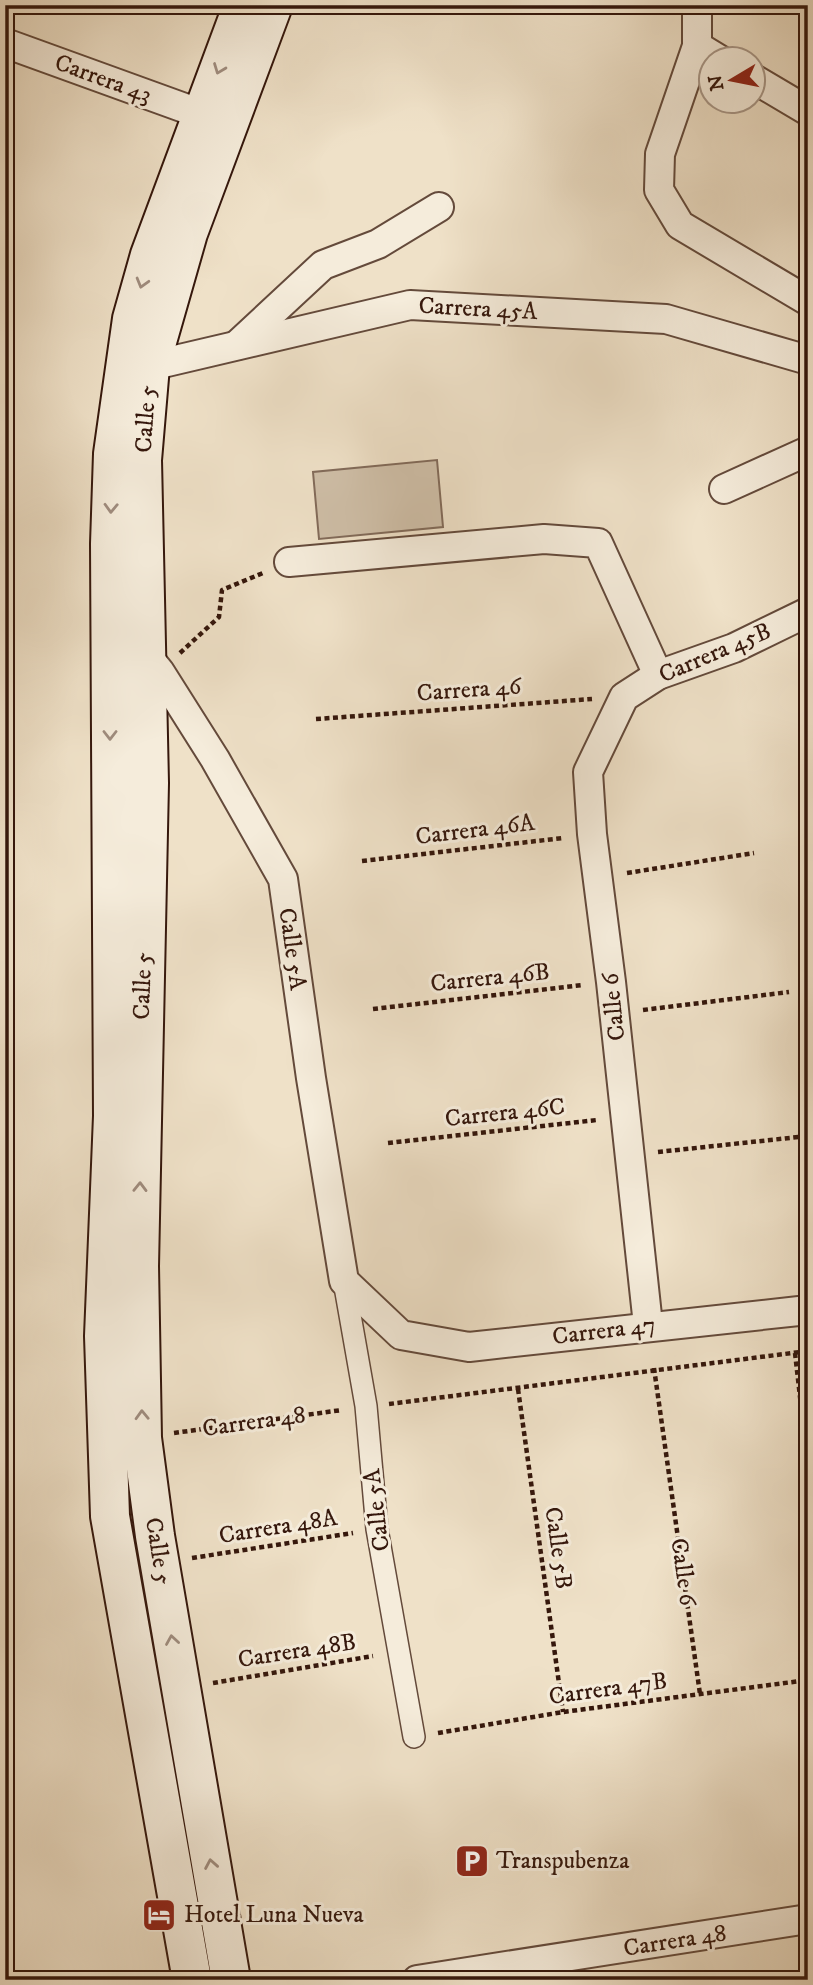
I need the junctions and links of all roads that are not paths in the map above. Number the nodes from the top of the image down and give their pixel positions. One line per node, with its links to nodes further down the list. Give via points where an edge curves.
1 (243, 5): 9 (main road, Calle 5, one-way to 9)
2 (273, 5): 14 (main road, Calle 5, via 199,200)
3 (697, 5): 5 (street)
4 (5, 43): 9 (street, Carrera 43)
5 (707, 46)
6 (698, 76): 11 (street, via 660,154 659,190 680,225)
7 (768, 87): 8 (street)
8 (808, 111)
9 (201, 114): 27 (main road, Calle 5, one-way to 27, via 132,319 113,454 113,1115 104,1336 110,1516)
10 (439, 207): 12 (street, via 378,244 323,265)
11 (808, 301)
12 (235, 347): 13 (street, Carrera 45A, via 410,305 666,319); 14 (street, Carrera 45A)
13 (808, 360)
14 (150, 366): 19 (main road, Calle 5, via 142,460)
15 (808, 451): 16 (street)
16 (724, 489)
17 (289, 562): 20 (street, via 544,539 598,543)
18 (808, 612): 20 (street, Carrera 45B, via 734,648)
19 (152, 662): 22 (street, Calle 5A, via 283,879); 28 (main road, Calle 5, one-way to 19, via 142,1438 139,1266)
20 (658, 675): 21 (street, Carrera 45B)
21 (624, 697): 24 (street, Calle 6, via 588,772)
22 (344, 1281): 24 (street, Carrera 47, via 401,1335 469,1347); 25 (street, Calle 5A, via 366,1406 377,1529)
23 (808, 1310): 24 (street, Carrera 47)
24 (648, 1325)
25 (414, 1737)
26 (808, 1919): 29 (street, Carrera 48)
27 (192, 1980)
28 (231, 1980)
29 (417, 1980)

